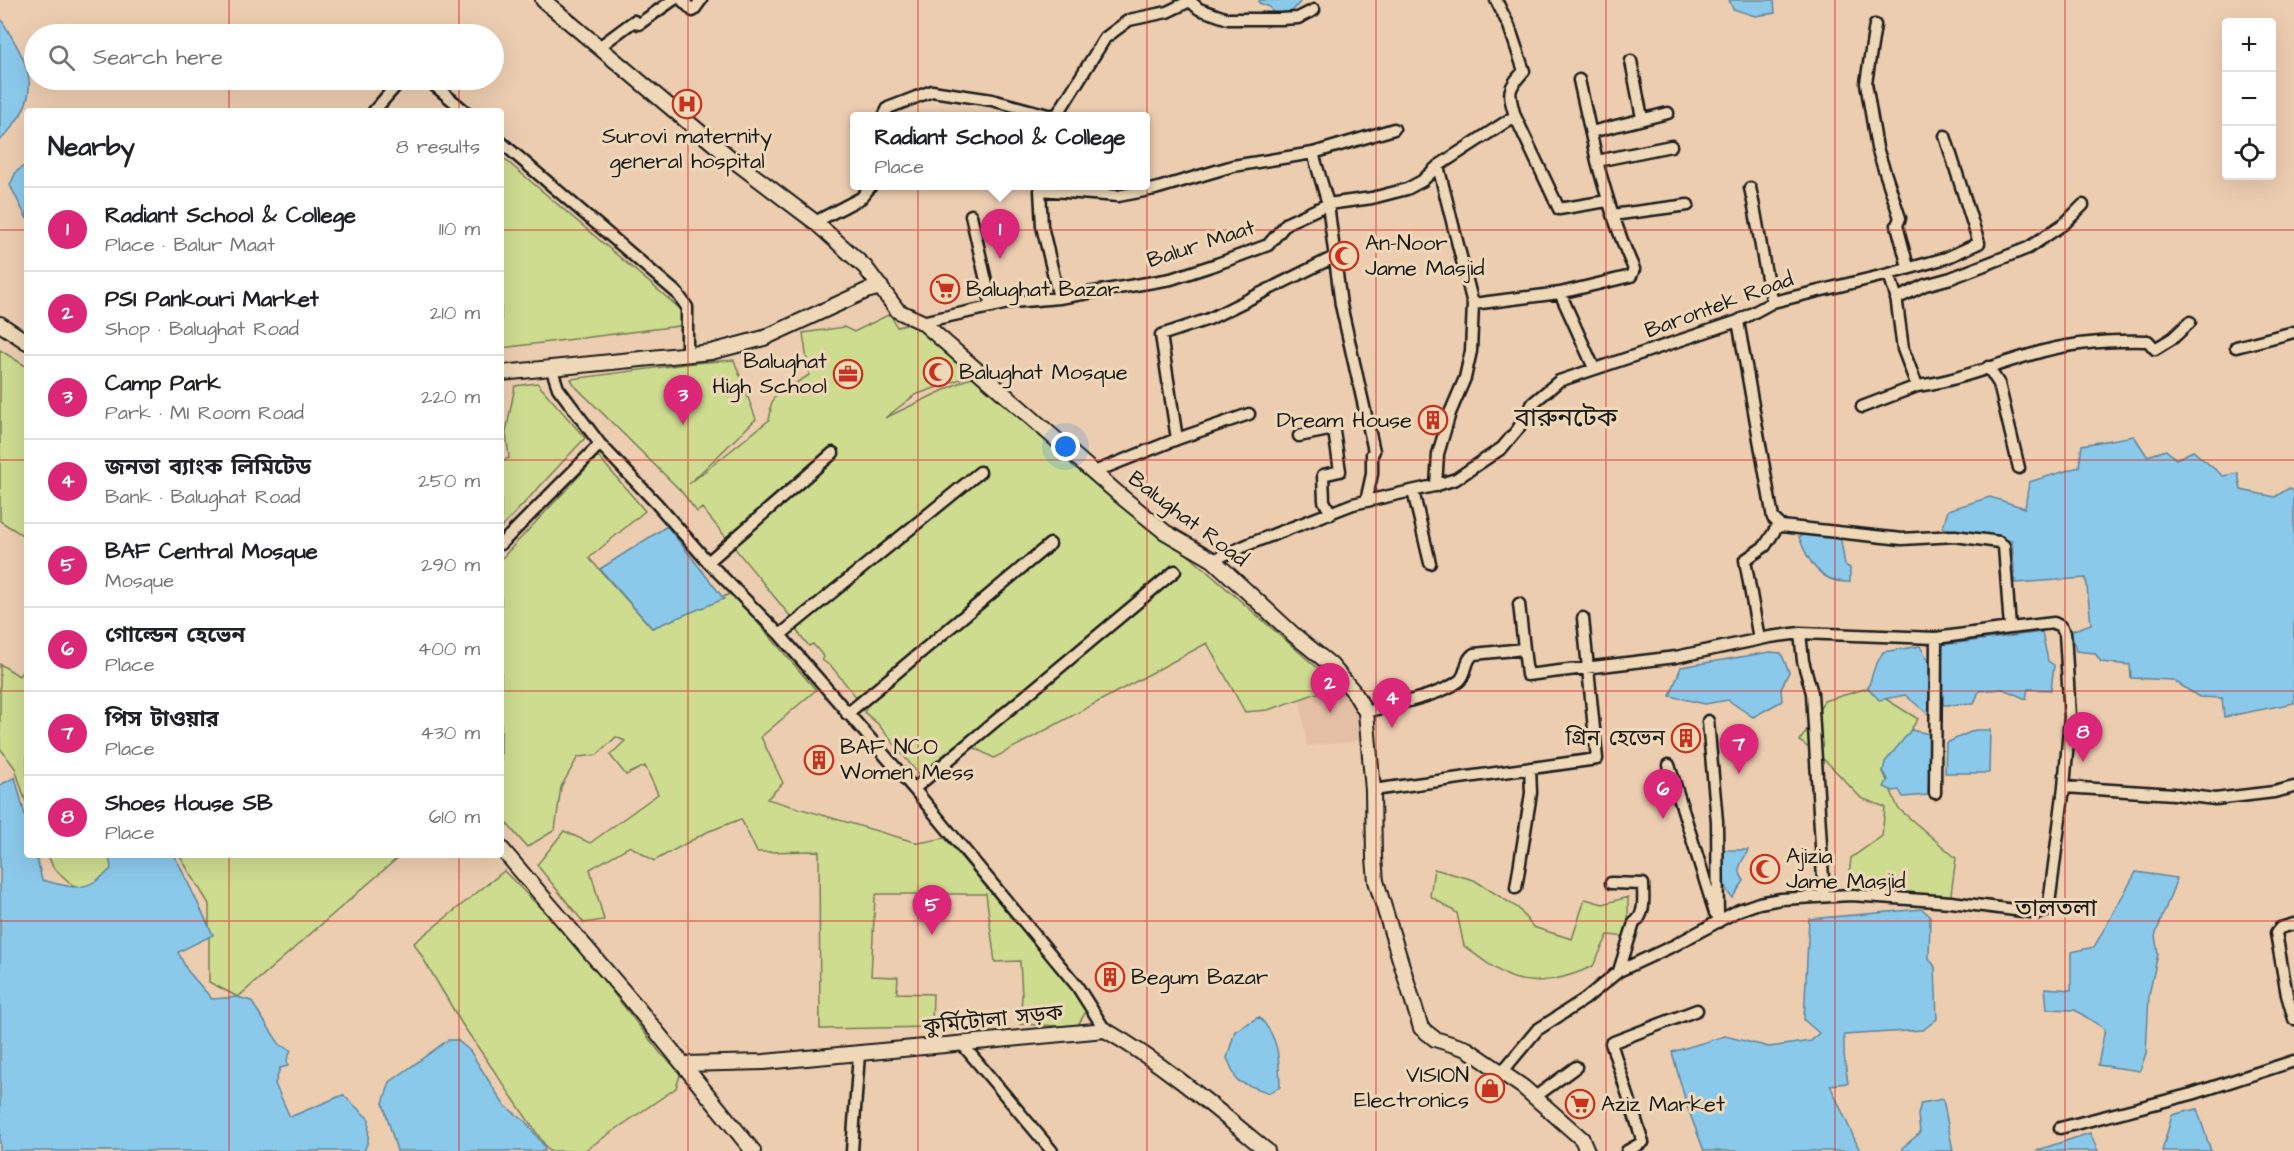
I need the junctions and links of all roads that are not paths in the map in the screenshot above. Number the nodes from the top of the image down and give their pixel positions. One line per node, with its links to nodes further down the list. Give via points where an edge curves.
1 (543, 0): 9 (street, Balughat Road)
2 (674, 0): 9 (street, via 639,24 634,21)
3 (682, 0): 4 (street, via 693,11)
4 (701, 0)
5 (1190, 0): 7 (street, via 1199,9 1228,19 1281,20 1298,18); 18 (street, via 1167,12 1129,20 1105,38)
6 (1496, 0): 20 (street, via 1524,71 1511,85)
7 (1314, 10)
8 (1875, 25): 44 (street, via 1866,83 1877,148 1900,218 1897,225)
9 (599, 47): 42 (street, Balughat Road, via 733,160)
10 (1631, 61): 21 (street)
11 (1579, 80): 23 (street)
12 (392, 90): 14 (street)
13 (440, 90): 15 (street)
14 (377, 108)
15 (461, 108)
16 (886, 112): 17 (street, via 932,91)
17 (1037, 112)
18 (1059, 112)
19 (1668, 113): 21 (street)
20 (1515, 116): 29 (street, Balur Maat); 36 (street, via 1559,210)
21 (1642, 118): 23 (street)
22 (1394, 129): 27 (street)
23 (1591, 132): 28 (street)
24 (1945, 136): 44 (street, Barontek Road, via 1979,243 1946,258)
25 (504, 145): 60 (street, via 677,293 687,307)
26 (1671, 147): 28 (street)
27 (1313, 153): 35 (street, via 1233,166); 37 (street)
28 (1598, 161): 36 (street)
29 (1438, 166): 37 (street, Balur Maat, via 1407,189); 51 (street)
30 (1750, 188): 50 (street)
31 (868, 190): 42 (street, via 861,198)
32 (1040, 190): 48 (street, via 1042,226)
33 (1040, 190): 34 (street, via 1118,196)
34 (1150, 190)
35 (1150, 190)
36 (1607, 201): 41 (street)
37 (1328, 204): 43 (street); 48 (street, Balur Maat, via 1287,223 1268,245 1216,264 1171,279)
38 (1688, 205): 41 (street)
39 (2083, 205): 49 (street, via 2065,223 2028,248)
40 (971, 215): 52 (street)
41 (1612, 215): 47 (street, via 1634,273)
42 (816, 222): 46 (street, Balughat Road)
43 (1334, 257): 69 (street, via 1209,319 1161,335); 77 (street, via 1374,451)
44 (1908, 267): 45 (street, Barontek Road)
45 (1889, 274): 49 (street); 50 (street, Barontek Road)
46 (881, 287): 54 (street, Balughat Road, via 898,311); 60 (street, via 764,338)
47 (1560, 293): 51 (street); 63 (street)
48 (1059, 298): 52 (street, Balur Maat)
49 (1896, 299): 65 (street, via 1903,349)
50 (1773, 302): 53 (street, Barontek Road)
51 (1473, 304): 75 (street, via 1471,351 1438,454)
52 (992, 307): 54 (street, Balur Maat)
53 (1738, 321): 63 (street, Barontek Road); 79 (street, via 1773,518)
54 (922, 322): 74 (street, Balughat Road)
55 (2190, 322): 62 (street, via 2155,349 2148,341 2085,344)
56 (0, 324): 58 (street)
57 (2294, 332): 59 (street)
58 (24, 340)
59 (2236, 347)
60 (687, 354): 61 (street)
61 (551, 367): 64 (street); 70 (street, via 558,388)
62 (1988, 367): 65 (street, via 1941,383); 72 (street, via 1999,384)
63 (1594, 368): 75 (street, Barontek Road, via 1559,381 1533,403 1502,448 1472,470)
64 (504, 373)
65 (1917, 386): 66 (street)
66 (1862, 407)
67 (1249, 414): 69 (street)
68 (1299, 436): 78 (street, via 1334,431 1340,471 1323,475 1323,501)
69 (1177, 439): 74 (street)
70 (600, 444): 80 (street); 83 (street)
71 (833, 453): 83 (street)
72 (2019, 468)
73 (980, 472): 90 (street)
74 (1094, 472): 82 (street, Balughat Road, via 1165,532)
75 (1436, 486): 76 (street, Barontek Road)
76 (1413, 491): 77 (street, Barontek Road); 84 (street)
77 (1366, 501): 78 (street, Barontek Road)
78 (1331, 514): 82 (street, Barontek Road)
79 (1779, 524): 88 (street, via 1902,539 1955,536 1999,542 2004,546); 92 (street, via 1765,546 1745,560)
80 (504, 541)
81 (1050, 544): 96 (street)
82 (1213, 560): 95 (street, Balughat Road, via 1331,665)
83 (708, 562): 90 (street)
84 (1430, 563)
85 (1175, 571): 102 (street)
86 (1519, 604): 93 (street)
87 (1583, 618): 94 (street)
88 (2010, 628): 91 (street); 100 (street, via 2054,623 2065,633 2070,717)
89 (1800, 633): 91 (street); 92 (street); 108 (street, via 1812,693)
90 (780, 635): 96 (street)
91 (1936, 638): 104 (street)
92 (1759, 639): 94 (street, via 1676,657)
93 (1524, 649): 94 (street, via 1527,675); 95 (street, via 1474,654 1469,657 1462,679 1449,688)
94 (1588, 668): 99 (street, via 1597,759)
95 (1366, 712): 103 (street, Balughat Road)
96 (848, 714): 102 (street)
97 (1708, 721): 109 (street, via 1717,821)
98 (1669, 765): 109 (street)
99 (1530, 768): 103 (street); 107 (street, via 1531,793)
100 (2064, 787): 101 (street, via 2215,799); 108 (street, via 2046,912 1914,899)
101 (2294, 787)
102 (914, 789): 114 (street, via 1077,986)
103 (1373, 790): 120 (street, Balughat Road, via 1376,881 1417,1020 1436,1039 1467,1048)
104 (1935, 793)
105 (504, 852): 118 (street)
106 (1611, 883): 111 (street, via 1643,884 1642,912 1634,923)
107 (1516, 888)
108 (1824, 896): 109 (street, via 1759,903)
109 (1718, 922): 111 (street)
110 (2294, 924): 113 (street, via 2276,933)
111 (1618, 971): 120 (street, via 1585,999 1537,1030)
112 (1697, 1010): 128 (street, via 1611,1043 1643,1142)
113 (2294, 1019)
114 (1105, 1030): 115 (street, কুর্মিটোলা সড়ক); 126 (street, via 1186,1085)
115 (962, 1044): 116 (street, কুর্মিটোলা সড়ক); 125 (street)
116 (859, 1054): 118 (street, কুর্মিটোলা সড়ক); 124 (street)
117 (2294, 1061): 122 (street, via 2192,1094)
118 (684, 1064): 123 (street)
119 (1576, 1067): 121 (street)
120 (1502, 1072): 121 (street, Balughat Road)
121 (1535, 1097): 127 (street, Balughat Road, via 1582,1139)
122 (2060, 1128)
123 (753, 1151)
124 (852, 1151)
125 (1052, 1151)
126 (1267, 1151)
127 (1587, 1151)
128 (1627, 1151)

